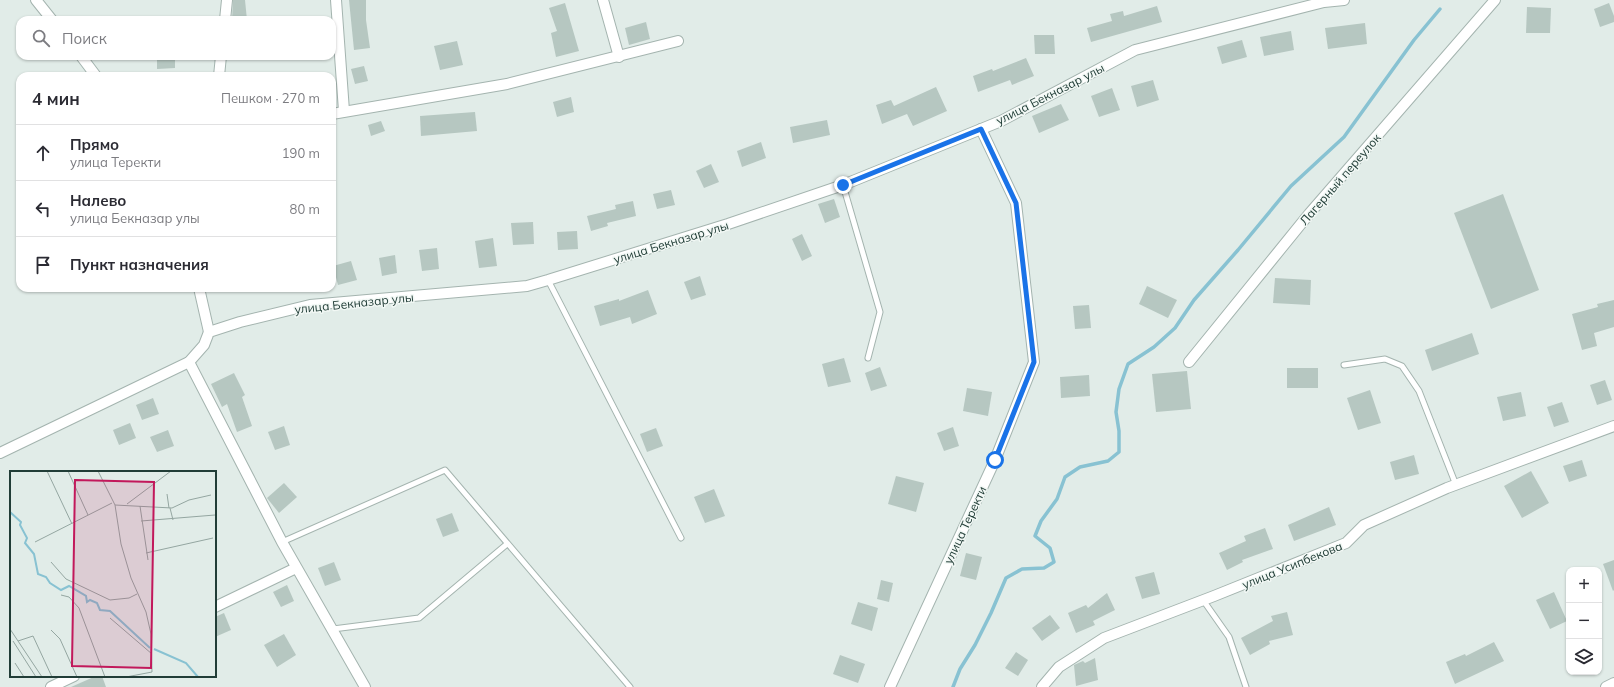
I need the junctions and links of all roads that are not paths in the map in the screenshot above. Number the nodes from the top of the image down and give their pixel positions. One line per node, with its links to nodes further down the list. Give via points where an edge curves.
1 (36, 0): 8 (street)
2 (226, 0): 9 (street)
3 (336, 0): 16 (street)
4 (603, 0): 11 (street)
5 (1344, 0): 7 (street, улица Бекназар улы)
6 (1495, 0): 25 (street, Лагерный переулок, via 1309,214)
7 (1323, 1): 18 (street, улица Бекназар улы, via 1135,50 1001,121)
8 (49, 16)
9 (225, 16)
10 (678, 41): 11 (street)
11 (619, 57): 16 (street, via 507,84)
12 (84, 60): 14 (street)
13 (221, 60): 15 (street)
14 (93, 72)
15 (219, 72)
16 (344, 111): 17 (street)
17 (336, 113)
18 (981, 129): 19 (street, улица Бекназар улы); 42 (street, улица Теректи, via 1016,203 1034,362 995,460)
19 (843, 185): 20 (street, улица Бекназар улы); 23 (lane, via 880,312)
20 (548, 280): 22 (street, улица Бекназар улы, via 526,286 310,305); 30 (lane)
21 (200, 292): 22 (street)
22 (209, 332): 24 (street, via 204,345)
23 (868, 358)
24 (188, 362): 28 (street); 31 (street)
25 (1189, 362)
26 (1344, 365): 29 (lane, via 1385,359 1402,366 1419,391)
27 (1614, 426): 29 (street, улица Усипбекова)
28 (0, 453)
29 (1456, 485): 34 (street, улица Усипбекова, via 1364,525 1346,543)
30 (681, 538)
31 (282, 542): 32 (lane, via 445,470); 33 (street)
32 (507, 544): 36 (lane, via 419,618); 41 (lane)
33 (296, 568): 35 (street); 36 (street)
34 (1203, 600): 43 (street, улица Усипбекова, via 1104,638 1059,667); 44 (lane, via 1230,637)
35 (216, 607)
36 (333, 629): 40 (street)
37 (72, 677): 39 (street)
38 (1614, 683): 45 (street)
39 (52, 687)
40 (365, 687)
41 (630, 687)
42 (890, 687)
43 (1042, 687)
44 (1246, 687)
45 (1606, 687)

